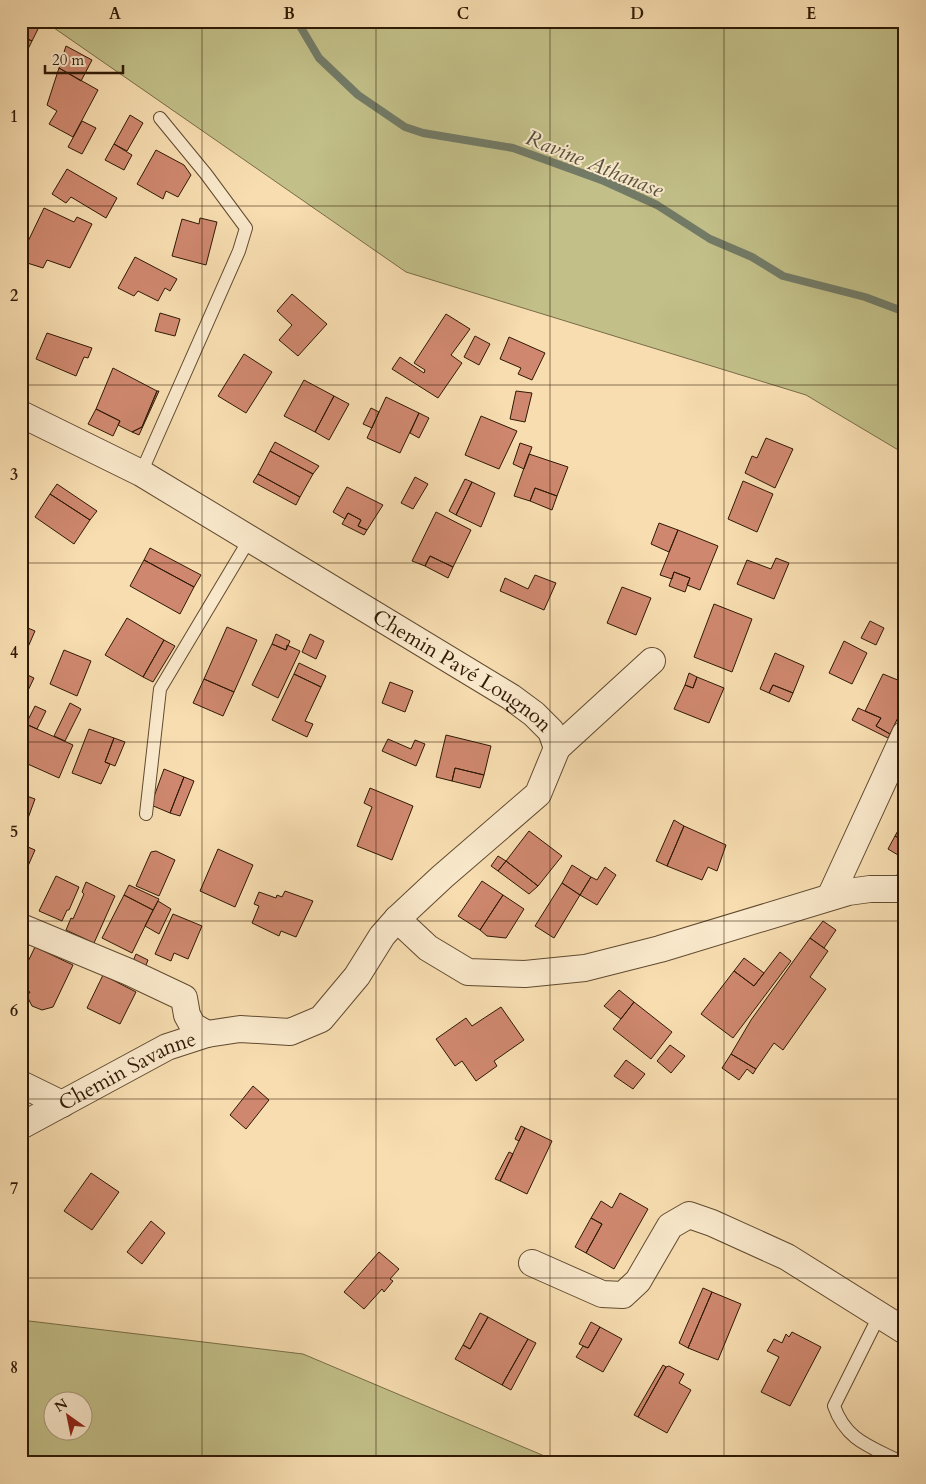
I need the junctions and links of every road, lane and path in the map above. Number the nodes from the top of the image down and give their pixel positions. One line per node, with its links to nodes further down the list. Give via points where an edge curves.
1 (160, 118): 3 (lane, via 246,228 239,251)
2 (21, 414): 3 (street, Chemin Pavé Lougnon)
3 (141, 473): 4 (street, Chemin Pavé Lougnon)
4 (249, 540): 7 (street, Chemin Pavé Lougnon, via 511,697 551,731); 8 (lane, via 160,689)
5 (652, 661): 7 (street)
6 (905, 734): 10 (street)
7 (557, 748): 11 (street, Chemin Pavé Lougnon, via 538,794)
8 (146, 814)
9 (905, 889): 10 (street, via 870,888)
10 (830, 897): 11 (street, via 660,950 585,968 525,974 468,972 428,948)
11 (397, 918): 13 (street, Chemin Pavé Lougnon, via 357,976 321,1019 290,1032 240,1029)
12 (21, 927): 13 (street, via 184,998 193,1026)
13 (207, 1034): 15 (street, Chemin Savanne, via 167,1047)
14 (21, 1084): 15 (street)
15 (62, 1104): 16 (street, Chemin Savanne)
16 (21, 1126)
17 (532, 1263): 18 (street, via 602,1294 623,1295 638,1281 670,1226 689,1215 786,1257)
18 (880, 1314): 19 (street); 20 (lane, via 834,1406 838,1420 852,1436)
19 (905, 1331)
20 (903, 1463)

